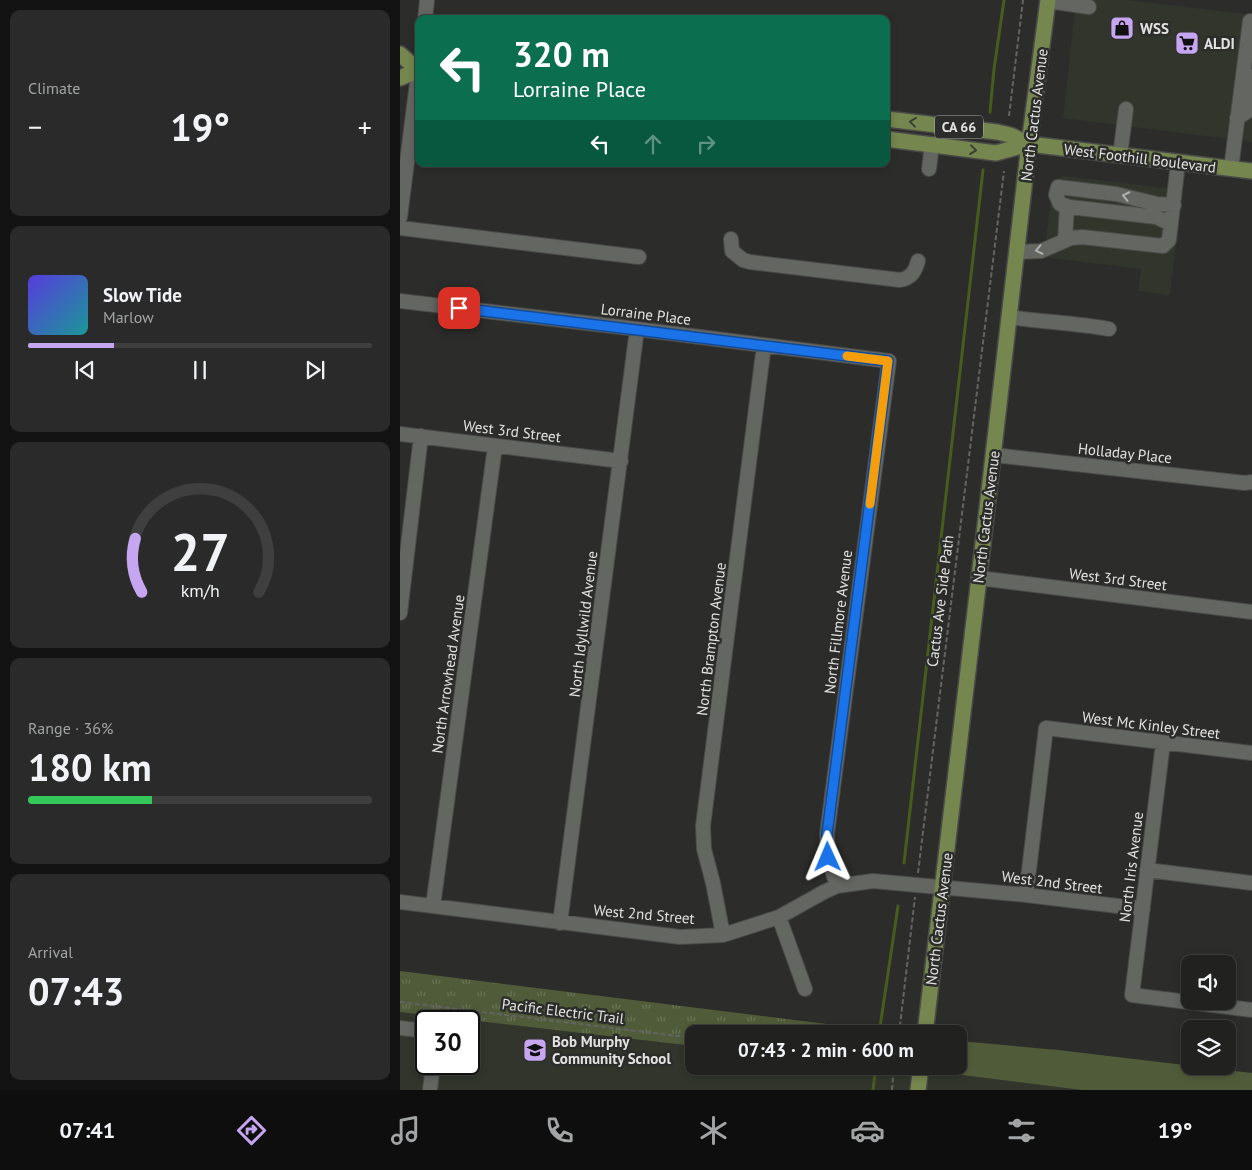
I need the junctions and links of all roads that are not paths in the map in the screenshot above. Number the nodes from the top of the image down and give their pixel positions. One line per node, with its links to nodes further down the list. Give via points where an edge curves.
1 (427, 0): 4 (street)
2 (1048, 0): 3 (street); 17 (main road, North Cactus Avenue)
3 (1089, 7)
4 (425, 15)
5 (1252, 21): 12 (street)
6 (400, 54): 7 (main road)
7 (415, 66)
8 (415, 71): 10 (main road)
9 (1252, 76): 12 (street, via 1248,111)
10 (400, 78)
11 (1126, 109): 19 (street)
12 (1236, 118): 21 (street)
13 (890, 119): 17 (main road, West Foothill Boulevard / CA 66, one-way to 13, via 997,132)
14 (415, 136): 18 (street)
15 (890, 139): 16 (main road, West Foothill Boulevard / CA 66)
16 (932, 144): 17 (main road, West Foothill Boulevard / CA 66, one-way to 17, via 996,153); 22 (street)
17 (1029, 144): 19 (main road, West Foothill Boulevard); 32 (main road, North Cactus Avenue)
18 (414, 153): 24 (street)
19 (1120, 156): 20 (main road, West Foothill Boulevard)
20 (1178, 162): 21 (main road, West Foothill Boulevard); 25 (street)
21 (1231, 169): 23 (main road, West Foothill Boulevard)
22 (929, 170)
23 (1252, 172)
24 (402, 181): 27 (street)
25 (1174, 205): 26 (street, one-way to 26, via 1058,187 1056,195 1060,204); 28 (street)
26 (1067, 206): 28 (street, via 1156,217); 31 (street)
27 (400, 217)
28 (1171, 224): 31 (street, via 1169,240 1162,246 1082,237)
29 (400, 228): 33 (street)
30 (731, 238): 34 (street, via 732,251 750,262 900,280 912,275)
31 (1062, 241): 32 (street, one-way to 32, via 1041,251)
32 (1016, 252): 36 (main road, North Cactus Avenue)
33 (639, 257)
34 (918, 261)
35 (400, 301): 37 (street, Lorraine Place)
36 (1009, 317): 38 (street); 44 (main road, North Cactus Avenue)
37 (637, 329): 39 (street, Lorraine Place); 45 (street, North Idyllwild Avenue)
38 (1109, 329)
39 (764, 346): 40 (street, Lorraine Place); 62 (street, North Brampton Avenue, via 703,826 704,849)
40 (888, 361): 54 (street, North Fillmore Avenue, via 827,834 828,857)
41 (400, 434): 42 (street, West 3rd Street)
42 (421, 436): 43 (street, West 3rd Street); 49 (street)
43 (495, 446): 45 (street, West 3rd Street); 58 (street, North Arrowhead Avenue)
44 (994, 455): 46 (street, Holladay Place); 47 (main road, North Cactus Avenue)
45 (621, 461): 61 (street, North Idyllwild Avenue)
46 (1252, 482)
47 (980, 578): 48 (street, West 3rd Street); 55 (main road, North Cactus Avenue)
48 (1252, 612)
49 (400, 613)
50 (1163, 742): 51 (street, West Mc Kinley Street); 52 (street, North Iris Avenue); 56 (street, West Mc Kinley Street, via 1046,728)
51 (1252, 753)
52 (1147, 870): 53 (street); 59 (street, North Iris Avenue)
53 (1252, 883)
54 (837, 886): 55 (street, West 2nd Street, via 873,881); 60 (street, West 2nd Street)
55 (943, 888): 56 (street, West 2nd Street); 65 (main road, North Cactus Avenue)
56 (1026, 895): 59 (street, West 2nd Street)
57 (400, 902): 58 (street, West 2nd Street)
58 (433, 906): 61 (street, West 2nd Street)
59 (1143, 910): 64 (street, North Iris Avenue, via 1132,996)
60 (779, 917): 62 (street, West 2nd Street); 63 (street)
61 (560, 923): 62 (street, West 2nd Street, via 680,937)
62 (723, 935)
63 (805, 989)
64 (1252, 1010)
65 (926, 1025)
66 (400, 1028): 67 (street)
67 (415, 1030)
68 (431, 1075): 70 (street)
69 (920, 1075): 71 (main road)
70 (430, 1090)
71 (918, 1090)

